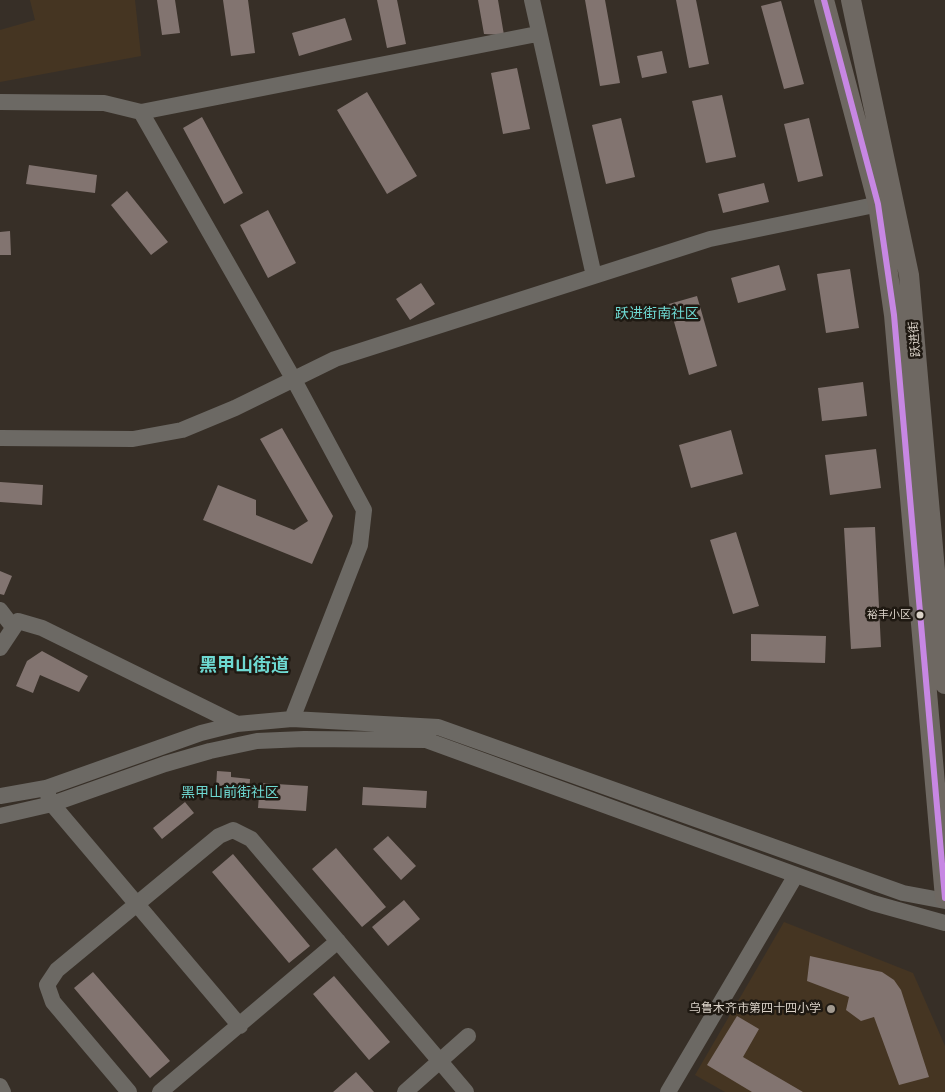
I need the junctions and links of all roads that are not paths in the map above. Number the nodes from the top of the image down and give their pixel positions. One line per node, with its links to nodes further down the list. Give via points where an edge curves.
1 (532, 0): 4 (street)
2 (824, 0): 8 (main road, 跃进街)
3 (851, 0): 7 (main road, 跃进街)
4 (538, 34): 6 (street); 10 (street)
5 (0, 102): 6 (street, via 104,103)
6 (141, 112): 11 (street)
7 (878, 126): 8 (main road, via 874,134 865,136); 9 (main road, 跃进街)
8 (858, 128): 9 (main road, 跃进街)
9 (886, 203): 10 (street, via 710,239); 16 (main road, 跃进街, via 909,275); 24 (main road, 跃进街)
10 (594, 276): 11 (street, via 335,359)
11 (294, 380): 12 (street, via 182,430 133,439); 17 (street, via 364,510 360,545)
12 (0, 438)
13 (0, 610): 14 (street)
14 (13, 627): 15 (street); 18 (street, via 18,620 42,628)
15 (0, 648)
16 (945, 684)
17 (292, 719): 18 (street); 24 (street, via 438,726 903,893)
18 (237, 724): 19 (street, via 201,733)
19 (46, 788): 20 (street); 21 (street)
20 (0, 796)
21 (52, 804): 22 (street); 23 (street, via 164,764 210,750 257,741 426,740); 25 (street)
22 (0, 816)
23 (796, 875): 26 (street, via 873,903); 37 (street)
24 (945, 899)
25 (138, 904): 27 (street, via 219,836 233,830 251,839); 28 (street); 33 (street, via 58,970 47,985 53,1002)
26 (945, 923)
27 (338, 941): 28 (street); 30 (street)
28 (240, 1026): 34 (street)
29 (468, 1036): 30 (street)
30 (440, 1062): 35 (street); 36 (street)
31 (0, 1086): 32 (street)
32 (3, 1092)
33 (129, 1092)
34 (160, 1092)
35 (405, 1092)
36 (466, 1092)
37 (668, 1092)

